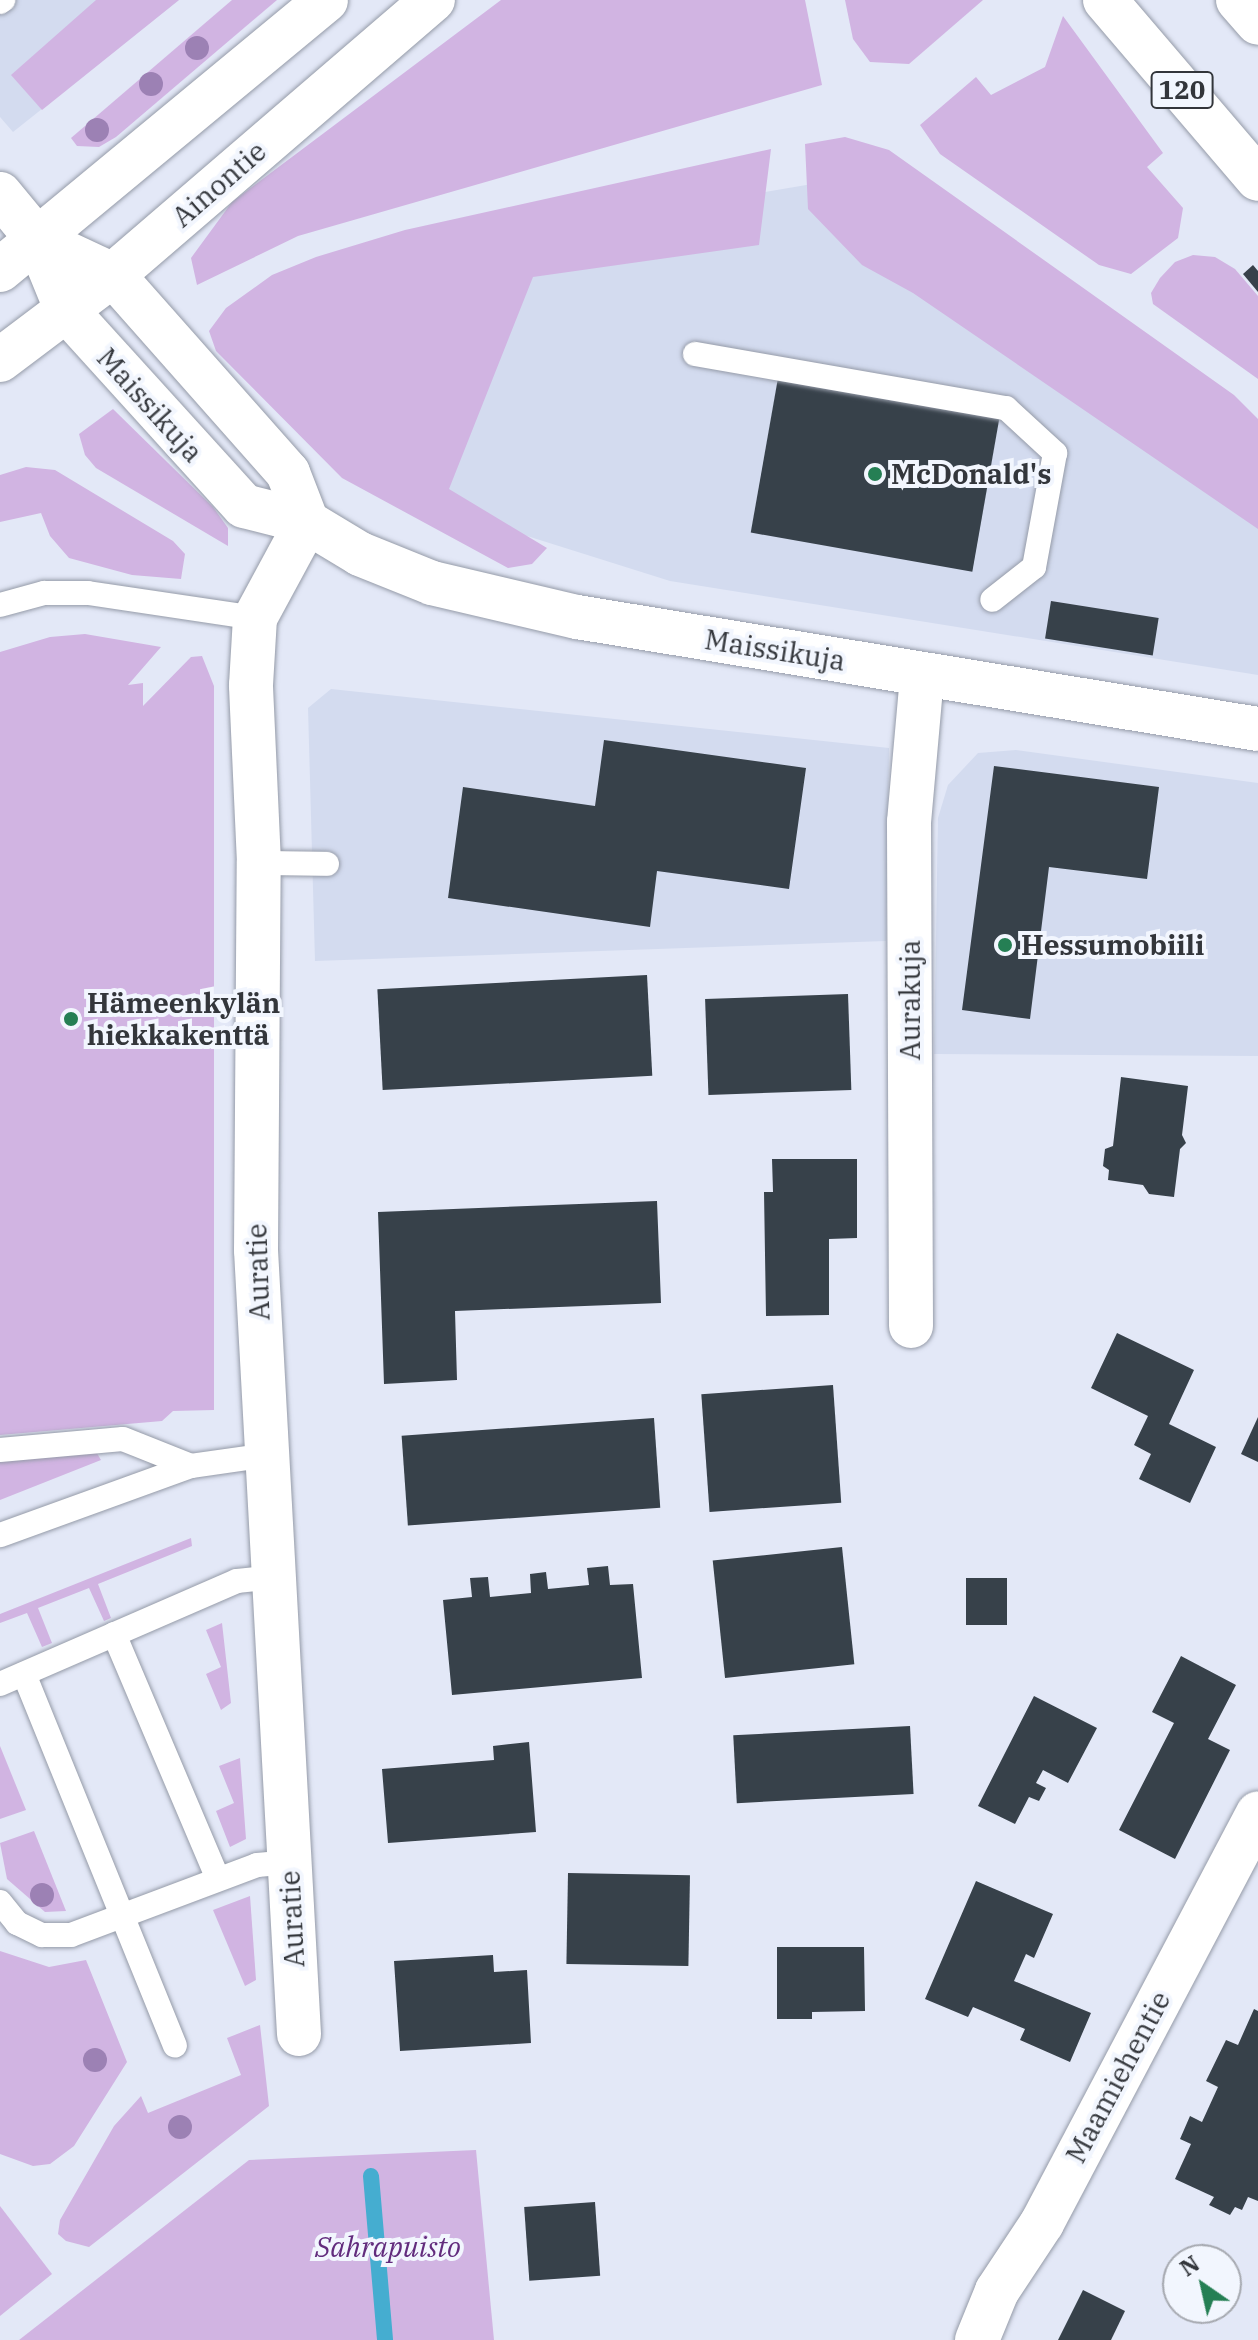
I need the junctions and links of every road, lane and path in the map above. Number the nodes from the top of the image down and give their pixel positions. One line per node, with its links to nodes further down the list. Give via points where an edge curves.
1 (326, 0): 8 (street)
2 (433, 0): 10 (street, Ainontie)
3 (1105, 0): 6 (street, 120)
4 (1238, 0): 5 (street)
5 (1258, 23)
6 (1258, 179)
7 (0, 194): 8 (street, Maissikuja)
8 (38, 240): 9 (street); 10 (street, Maissikuja); 11 (street, Maissikuja)
9 (0, 270)
10 (113, 275): 11 (street, Ainontie); 14 (street, Maissikuja, via 288,473)
11 (67, 311): 13 (street, Ainontie); 14 (street, Maissikuja, via 244,506)
12 (695, 354): 15 (lane, via 1006,408 1055,453 1034,567)
13 (0, 360)
14 (307, 522): 17 (street, Auratie); 18 (street, Maissikuja, via 360,554 432,583 577,617)
15 (992, 600)
16 (0, 605): 17 (lane, via 44,593 88,593)
17 (255, 618): 20 (street, Auratie, via 251,685)
18 (922, 675): 19 (street, Maissikuja); 22 (street, Aurakuja, via 909,822)
19 (1258, 729)
20 (259, 863): 21 (lane); 24 (street, Auratie, via 256,1250)
21 (327, 864)
22 (911, 1326)
23 (0, 1450): 25 (lane, via 123,1439)
24 (267, 1455): 25 (lane); 27 (street, Auratie)
25 (191, 1466): 26 (lane)
26 (0, 1535)
27 (274, 1577): 28 (lane, via 237,1581); 32 (street, Auratie)
28 (114, 1634): 29 (lane); 33 (lane)
29 (24, 1674): 30 (lane); 35 (lane)
30 (0, 1684)
31 (1258, 1813): 38 (street, Maamiehentie, via 1042,2223 997,2291)
32 (289, 1862): 33 (lane, via 257,1865); 36 (street, Auratie)
33 (218, 1879): 35 (lane)
34 (0, 1902): 35 (lane, via 17,1923 42,1935 71,1935)
35 (123, 1915): 37 (lane)
36 (299, 2034)
37 (175, 2046)
38 (977, 2340)

